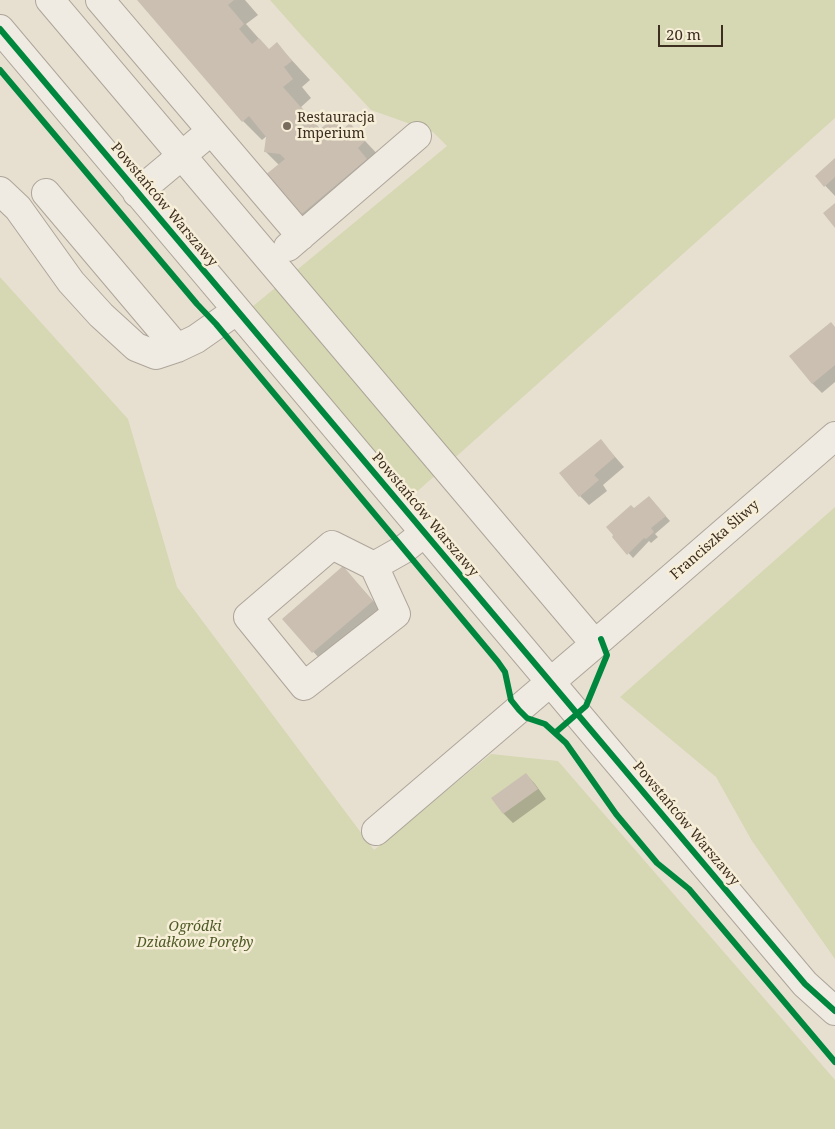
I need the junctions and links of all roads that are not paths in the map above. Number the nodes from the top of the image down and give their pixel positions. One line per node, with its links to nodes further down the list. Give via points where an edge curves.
1 (50, 0): 6 (street)
2 (100, 0): 4 (street)
3 (0, 29): 9 (street, Powstańców Warszawy)
4 (211, 130): 6 (street); 10 (street)
5 (417, 136): 10 (street)
6 (180, 155): 9 (street); 11 (street)
7 (0, 191): 13 (street, via 18,208 71,282 129,340 156,355)
8 (46, 193): 13 (street)
9 (137, 193): 12 (street, Powstańców Warszawy)
10 (302, 236): 11 (street)
11 (272, 261): 17 (street)
12 (236, 311): 13 (street); 15 (street, Powstańców Warszawy)
13 (177, 348)
14 (835, 436): 17 (street, Franciszka Śliwy)
15 (424, 533): 16 (street); 18 (street, Powstańców Warszawy)
16 (374, 566): 16 (street, via 332,545 248,617 304,686 396,614)
17 (595, 644): 18 (street, Franciszka Śliwy)
18 (550, 683): 19 (street, Franciszka Śliwy); 20 (street, Powstańców Warszawy)
19 (376, 831)
20 (805, 984): 21 (street, Powstańców Warszawy); 22 (street, Powstańców Warszawy)
21 (835, 1011)
22 (835, 1031)

